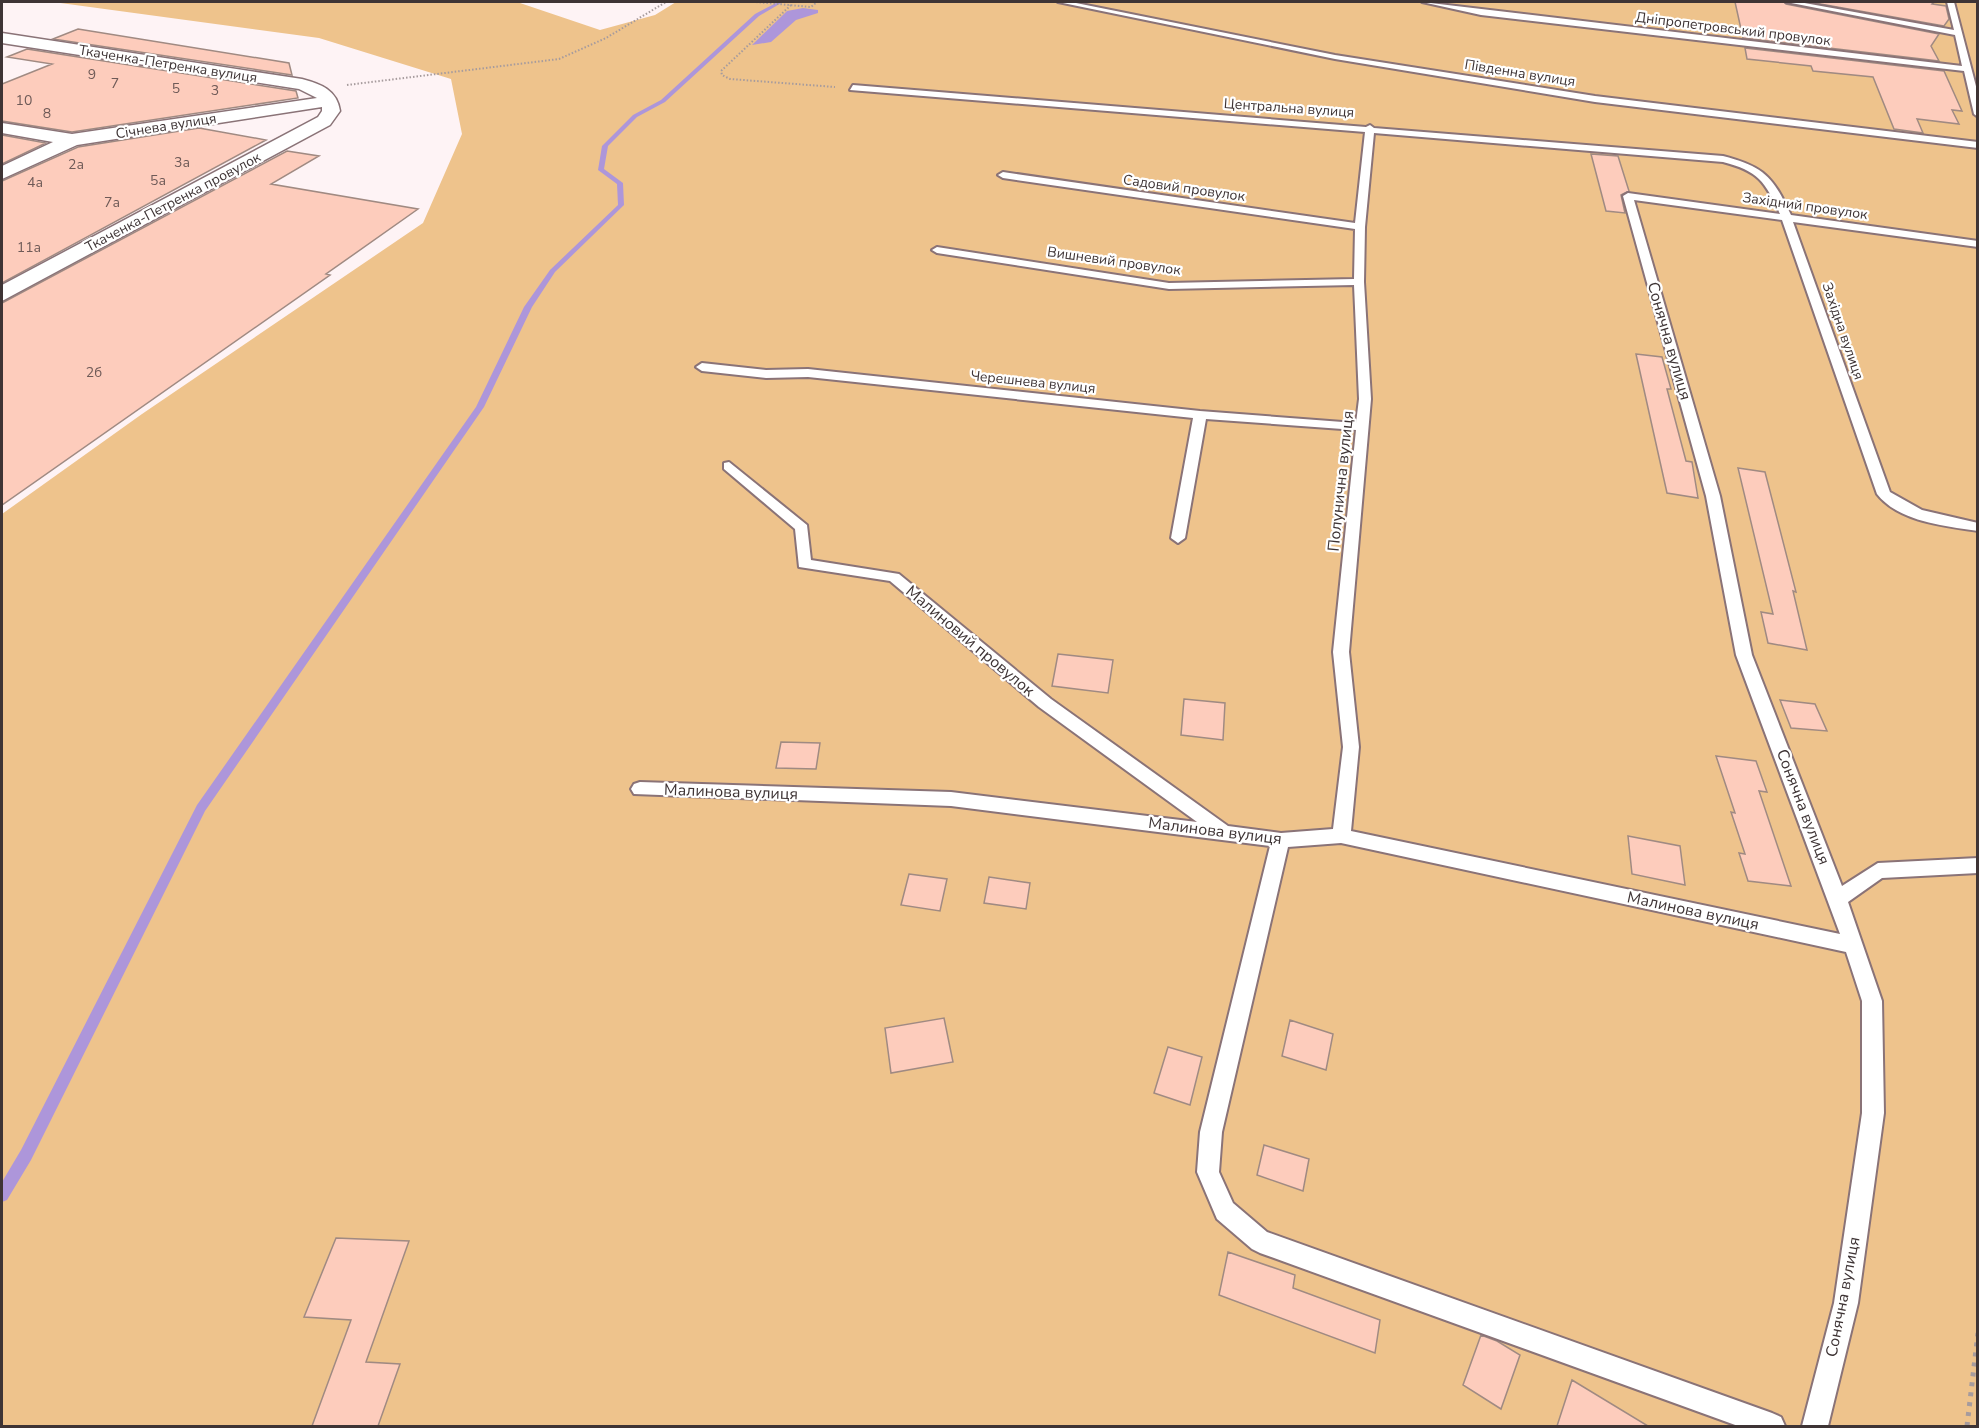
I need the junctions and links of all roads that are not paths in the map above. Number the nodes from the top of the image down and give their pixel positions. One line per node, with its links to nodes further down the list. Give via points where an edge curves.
1 (1062, 2): 14 (lane, Південна вулиця, via 1335,57 1595,99)
2 (1426, 2): 7 (lane, Дніпропетровський провулок, via 1481,13)
3 (1790, 2): 5 (lane)
4 (1951, 2): 5 (lane)
5 (1959, 33): 7 (lane)
6 (2, 38): 9 (street, Ткаченка-Петренка вулиця, via 302,84)
7 (1967, 69): 10 (lane)
8 (853, 88): 12 (lane, Центральна вулиця)
9 (325, 96): 13 (street, Січнева вулиця); 24 (street, Ткаченка-Петренка провулок, via 331,111 324,121)
10 (1977, 114)
11 (2, 128): 13 (street, Січнева вулиця)
12 (1370, 128): 17 (lane, Центральна вулиця, via 1723,159 1753,167); 20 (lane, Полунична вулиця)
13 (72, 140): 15 (street)
14 (1977, 145)
15 (2, 173)
16 (1003, 175): 20 (lane, Садовий провулок)
17 (1768, 179): 19 (lane, Західна вулиця)
18 (1628, 196): 19 (lane, Західний провулок); 36 (lane, Сонячна вулиця, via 1713,496 1744,655)
19 (1786, 216): 21 (lane, Західний провулок); 29 (lane, Західна вулиця, via 1884,494 1902,509)
20 (1360, 227): 23 (lane, Полунична вулиця)
21 (1977, 244)
22 (937, 250): 23 (lane, Вишневий провулок, via 1169,286)
23 (1359, 282): 27 (lane, Полунична вулиця, via 1365,399)
24 (2, 294)
25 (702, 367): 26 (lane, Черешнева вулиця, via 766,374 808,373)
26 (1200, 415): 27 (lane, Черешнева вулиця); 30 (lane)
27 (1362, 427): 33 (lane, Полунична вулиця, via 1341,652 1351,747)
28 (729, 466): 32 (lane, Малиновий провулок, via 802,528 804,564 894,577 1045,703)
29 (1977, 527)
30 (1178, 538)
31 (640, 789): 32 (lane, Малинова вулиця, via 951,799)
32 (1226, 834): 34 (lane, Малинова вулиця)
33 (1341, 836): 34 (lane, Малинова вулиця); 37 (lane, Малинова вулиця)
34 (1281, 840): 38 (lane, via 1211,1132 1208,1172 1225,1211 1260,1241)
35 (1977, 865): 36 (lane, via 1878,871)
36 (1838, 899): 37 (lane, Сонячна вулиця)
37 (1852, 945): 39 (lane, Сонячна вулиця, via 1872,1001 1873,1113 1845,1303)
38 (1772, 1426)
39 (1815, 1426)

